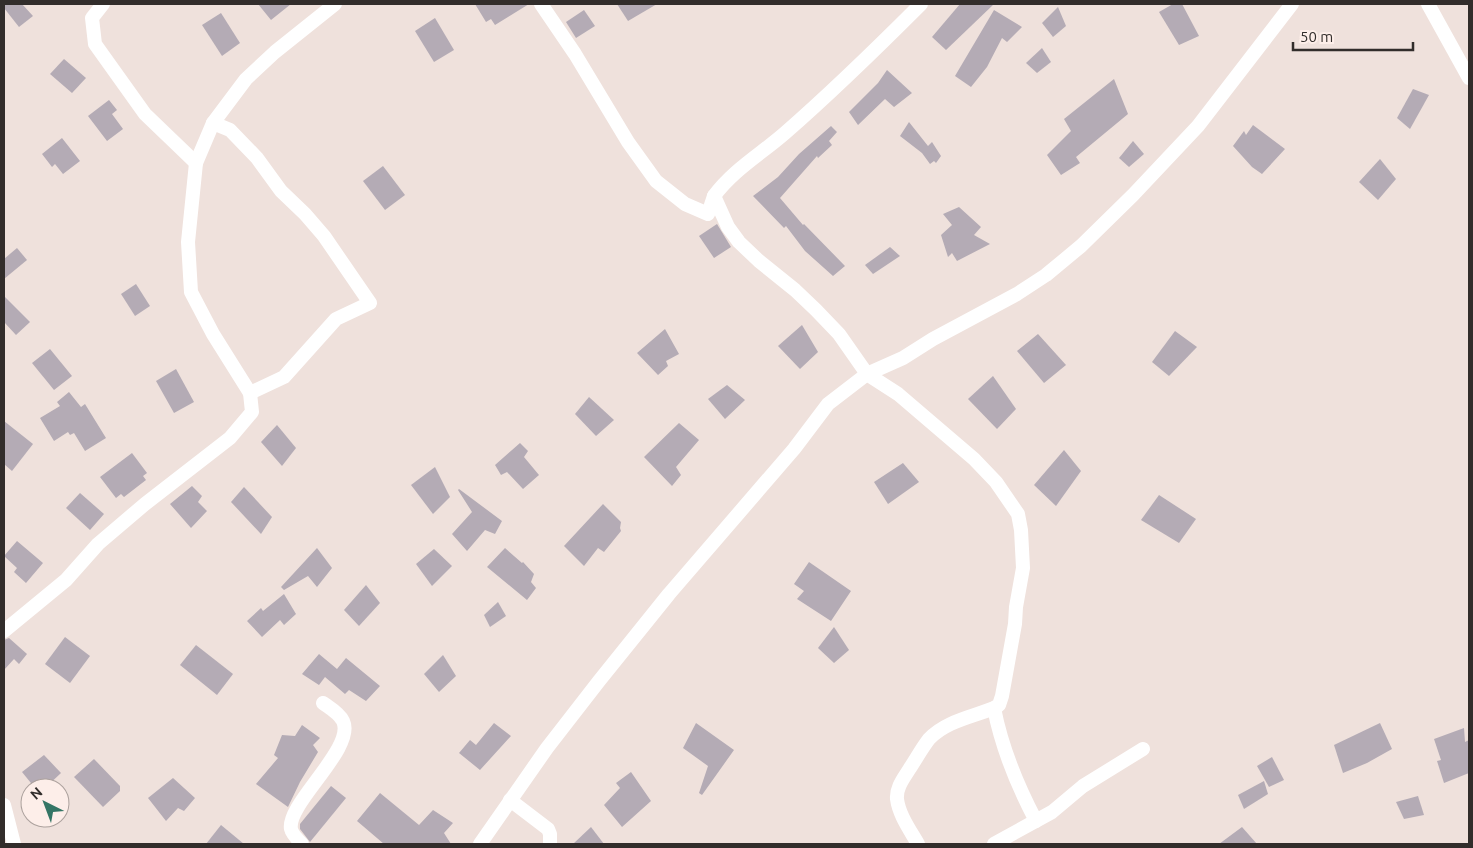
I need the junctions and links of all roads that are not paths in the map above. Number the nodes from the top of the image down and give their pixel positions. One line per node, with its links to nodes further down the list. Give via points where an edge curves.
1 (103, 4): 9 (street, via 92,18 95,44 145,114)
2 (336, 4): 8 (street, via 246,79)
3 (542, 4): 11 (street, via 656,181 685,204)
4 (921, 4): 10 (street, via 878,48 784,134 721,186)
5 (1292, 4): 13 (street, via 1198,126 1080,246 1017,294 903,358)
6 (1428, 4): 7 (street)
7 (1469, 78)
8 (213, 123): 9 (street); 14 (street, via 230,130 257,158 280,191 324,236 370,303 336,320 284,377)
9 (196, 163): 14 (street, via 188,242 192,292 213,334)
10 (714, 196): 11 (street); 12 (street)
11 (708, 214): 12 (street)
12 (728, 227): 13 (street, via 739,242 795,290 839,334)
13 (867, 374): 17 (street, via 898,394 974,459 996,482 1018,514 1022,568 1002,696); 19 (street, via 828,404 794,449 669,594 570,718)
14 (250, 393): 15 (street, via 252,412 230,438 98,544 66,580)
15 (4, 631)
16 (323, 703): 23 (street, via 343,722 344,733 339,747 291,824 291,831)
17 (994, 708): 21 (street, via 1004,751); 26 (street, via 942,728 929,740 903,779 897,790 899,810)
18 (1143, 749): 21 (street, via 1082,786 1052,812)
19 (510, 800): 24 (street); 25 (street, via 548,829)
20 (4, 805): 22 (street)
21 (1036, 821): 27 (street)
22 (14, 844)
23 (302, 844)
24 (480, 844)
25 (550, 844)
26 (918, 844)
27 (994, 844)

